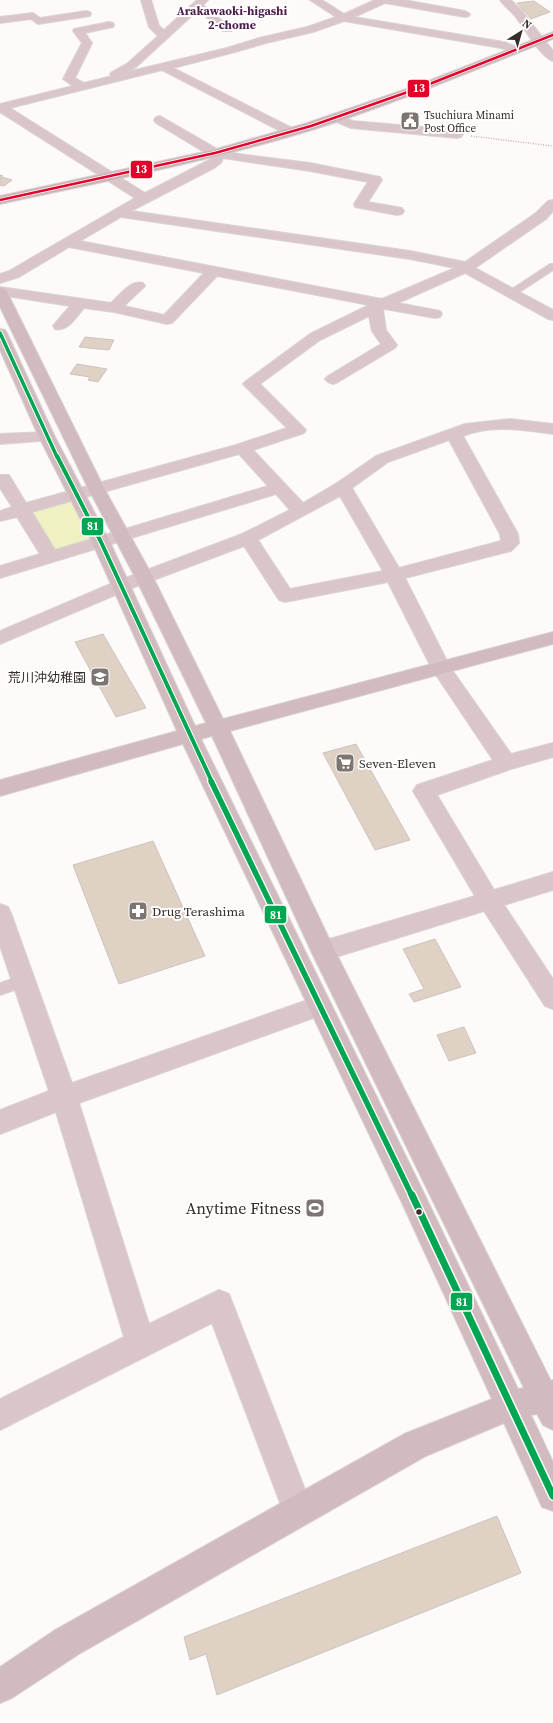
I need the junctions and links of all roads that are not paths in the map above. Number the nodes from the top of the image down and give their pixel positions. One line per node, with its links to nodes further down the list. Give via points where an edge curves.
1 (146, 0): 14 (street, via 154,27)
2 (315, 0): 9 (street)
3 (383, 0): 9 (street)
4 (387, 0): 8 (street)
5 (505, 0): 15 (street, via 517,10)
6 (200, 3): 12 (street); 14 (street)
7 (86, 14): 10 (street, via 38,21 33,16)
8 (464, 14)
9 (344, 18): 16 (street); 18 (street, via 309,30)
10 (0, 20)
11 (109, 25): 20 (street, via 78,31 88,43 69,79)
12 (227, 29)
13 (553, 35): 15 (main road)
14 (164, 36): 19 (street, via 132,65)
15 (538, 41): 16 (main road); 17 (street)
16 (516, 50): 22 (main road)
17 (553, 58)
18 (164, 67): 19 (street); 24 (street)
19 (99, 83): 20 (street)
20 (82, 86): 21 (street)
21 (0, 107): 27 (street)
22 (336, 118): 24 (main road); 25 (street, via 351,124)
23 (160, 120): 26 (street)
24 (290, 132): 26 (main road)
25 (457, 134)
26 (215, 153): 27 (main road); 28 (street, via 217,160 210,165); 31 (street, via 376,180 360,204)
27 (109, 177): 28 (street); 29 (main road)
28 (144, 198): 32 (street)
29 (0, 200)
30 (553, 204): 35 (street, via 541,216)
31 (397, 211)
32 (119, 213): 33 (street); 35 (street, via 410,255 458,264)
33 (68, 243): 36 (street); 37 (street, via 14,274)
34 (553, 266): 40 (lane)
35 (466, 268): 40 (street); 42 (street)
36 (214, 271): 42 (street); 43 (street, via 167,320)
37 (0, 279)
38 (138, 286): 43 (street)
39 (0, 291): 41 (street); 57 (street)
40 (512, 293): 44 (street)
41 (80, 303): 43 (street); 46 (street)
42 (379, 306): 45 (street); 48 (street, via 379,331 390,345); 53 (street, via 315,337 251,384 298,430)
43 (114, 308)
44 (549, 310)
45 (436, 314)
46 (60, 326)
47 (0, 333): 51 (street)
48 (333, 379)
49 (553, 429): 50 (street, via 490,424 471,427)
50 (454, 434): 55 (street, via 382,459); 66 (street, via 509,534 510,543 505,547)
51 (47, 437): 52 (street); 57 (street)
52 (0, 439)
53 (242, 448): 56 (street); 57 (street)
54 (3, 479): 58 (street)
55 (343, 487): 59 (street); 66 (street)
56 (279, 488): 59 (street); 61 (street)
57 (86, 491): 58 (street); 61 (street); 63 (street)
58 (22, 509): 60 (street); 64 (street)
59 (302, 511): 62 (street)
60 (0, 516)
61 (123, 536): 63 (street); 67 (street)
62 (248, 538): 66 (street, via 285,596); 67 (street)
63 (101, 542): 64 (street); 68 (street)
64 (51, 556): 65 (street)
65 (0, 572)
66 (394, 575): 71 (street)
67 (144, 577): 68 (street); 72 (street)
68 (121, 586): 69 (street); 73 (street)
69 (0, 638)
70 (553, 638): 71 (street)
71 (442, 669): 72 (street); 75 (street)
72 (218, 728): 73 (street); 80 (street)
73 (189, 735): 76 (street); 84 (street)
74 (553, 750): 75 (street)
75 (506, 763): 78 (street, via 424,791)
76 (0, 788)
77 (553, 881): 78 (street)
78 (490, 902): 80 (street); 83 (street)
79 (0, 913): 81 (street)
80 (323, 951): 88 (street)
81 (24, 981): 82 (lane); 85 (street)
82 (0, 989)
83 (553, 1000)
84 (319, 1006): 85 (street); 89 (street)
85 (64, 1097): 86 (street); 87 (street)
86 (0, 1122)
87 (141, 1344): 90 (street); 92 (street, via 219,1304)
88 (550, 1402): 89 (street)
89 (510, 1406): 91 (street); 92 (street, via 415,1445)
90 (0, 1415)
91 (553, 1496)
92 (298, 1510): 93 (street, via 67,1642)
93 (0, 1686)

